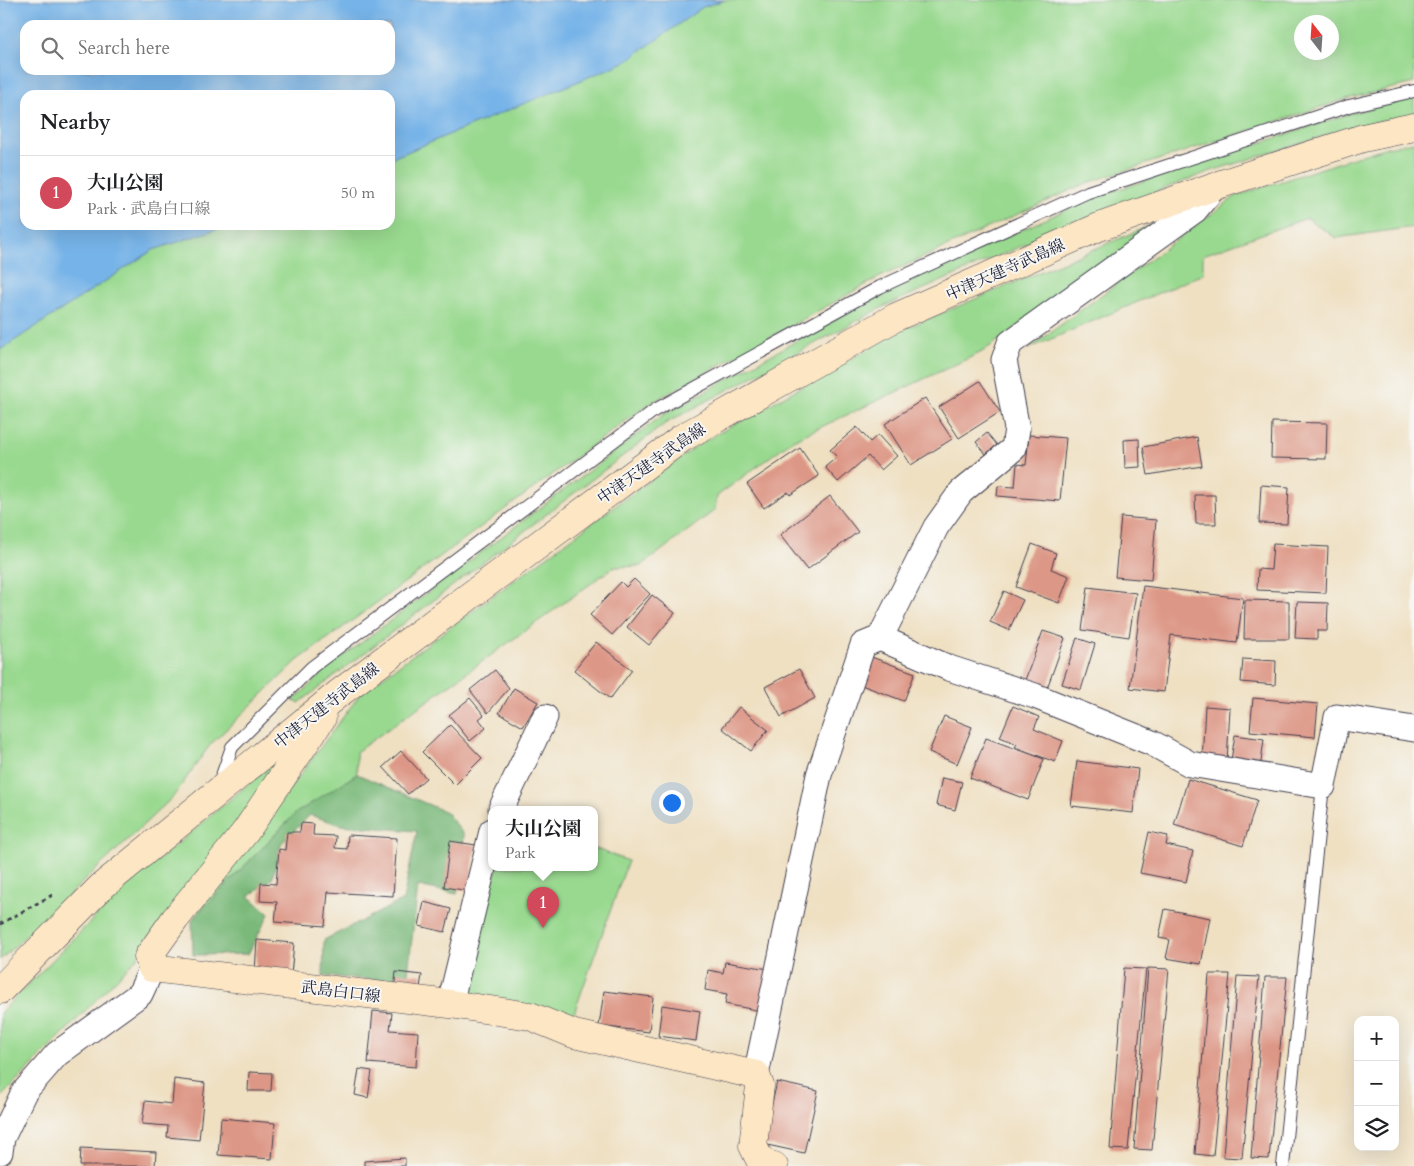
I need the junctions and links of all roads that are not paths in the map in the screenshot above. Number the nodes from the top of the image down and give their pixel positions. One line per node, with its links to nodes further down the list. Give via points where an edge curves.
1 (1414, 91): 9 (lane, via 1349,106 1088,192 880,287 655,410 312,667 232,747)
2 (1414, 127): 3 (main road, 中津天建寺武島線, via 1363,138)
3 (1215, 186): 4 (street, via 1195,210 1010,343 1004,360 1017,429 1014,448 961,492 936,527); 5 (main road, 中津天建寺武島線, via 1099,228 896,317 682,438)
4 (880, 638): 8 (street, via 949,668 1044,700 1152,743 1190,764); 15 (street, via 863,645 818,775)
5 (338, 694): 9 (main road, 中津天建寺武島線); 12 (main road, via 246,831 148,957)
6 (545, 717): 10 (street)
7 (1414, 729): 8 (street, via 1337,717)
8 (1323, 786): 18 (lane)
9 (216, 794): 13 (main road, 中津天建寺武島線, via 101,887)
10 (502, 806)
11 (488, 847): 14 (street)
12 (152, 968): 14 (main road, 武島白口線); 16 (street, via 140,994 57,1054 24,1092 2,1138)
13 (0, 990)
14 (450, 1004): 15 (main road, 武島白口線, via 530,1016 574,1034)
15 (756, 1075): 17 (main road, via 760,1086 753,1146 762,1162)
16 (0, 1152)
17 (774, 1166)
18 (1283, 1166)

